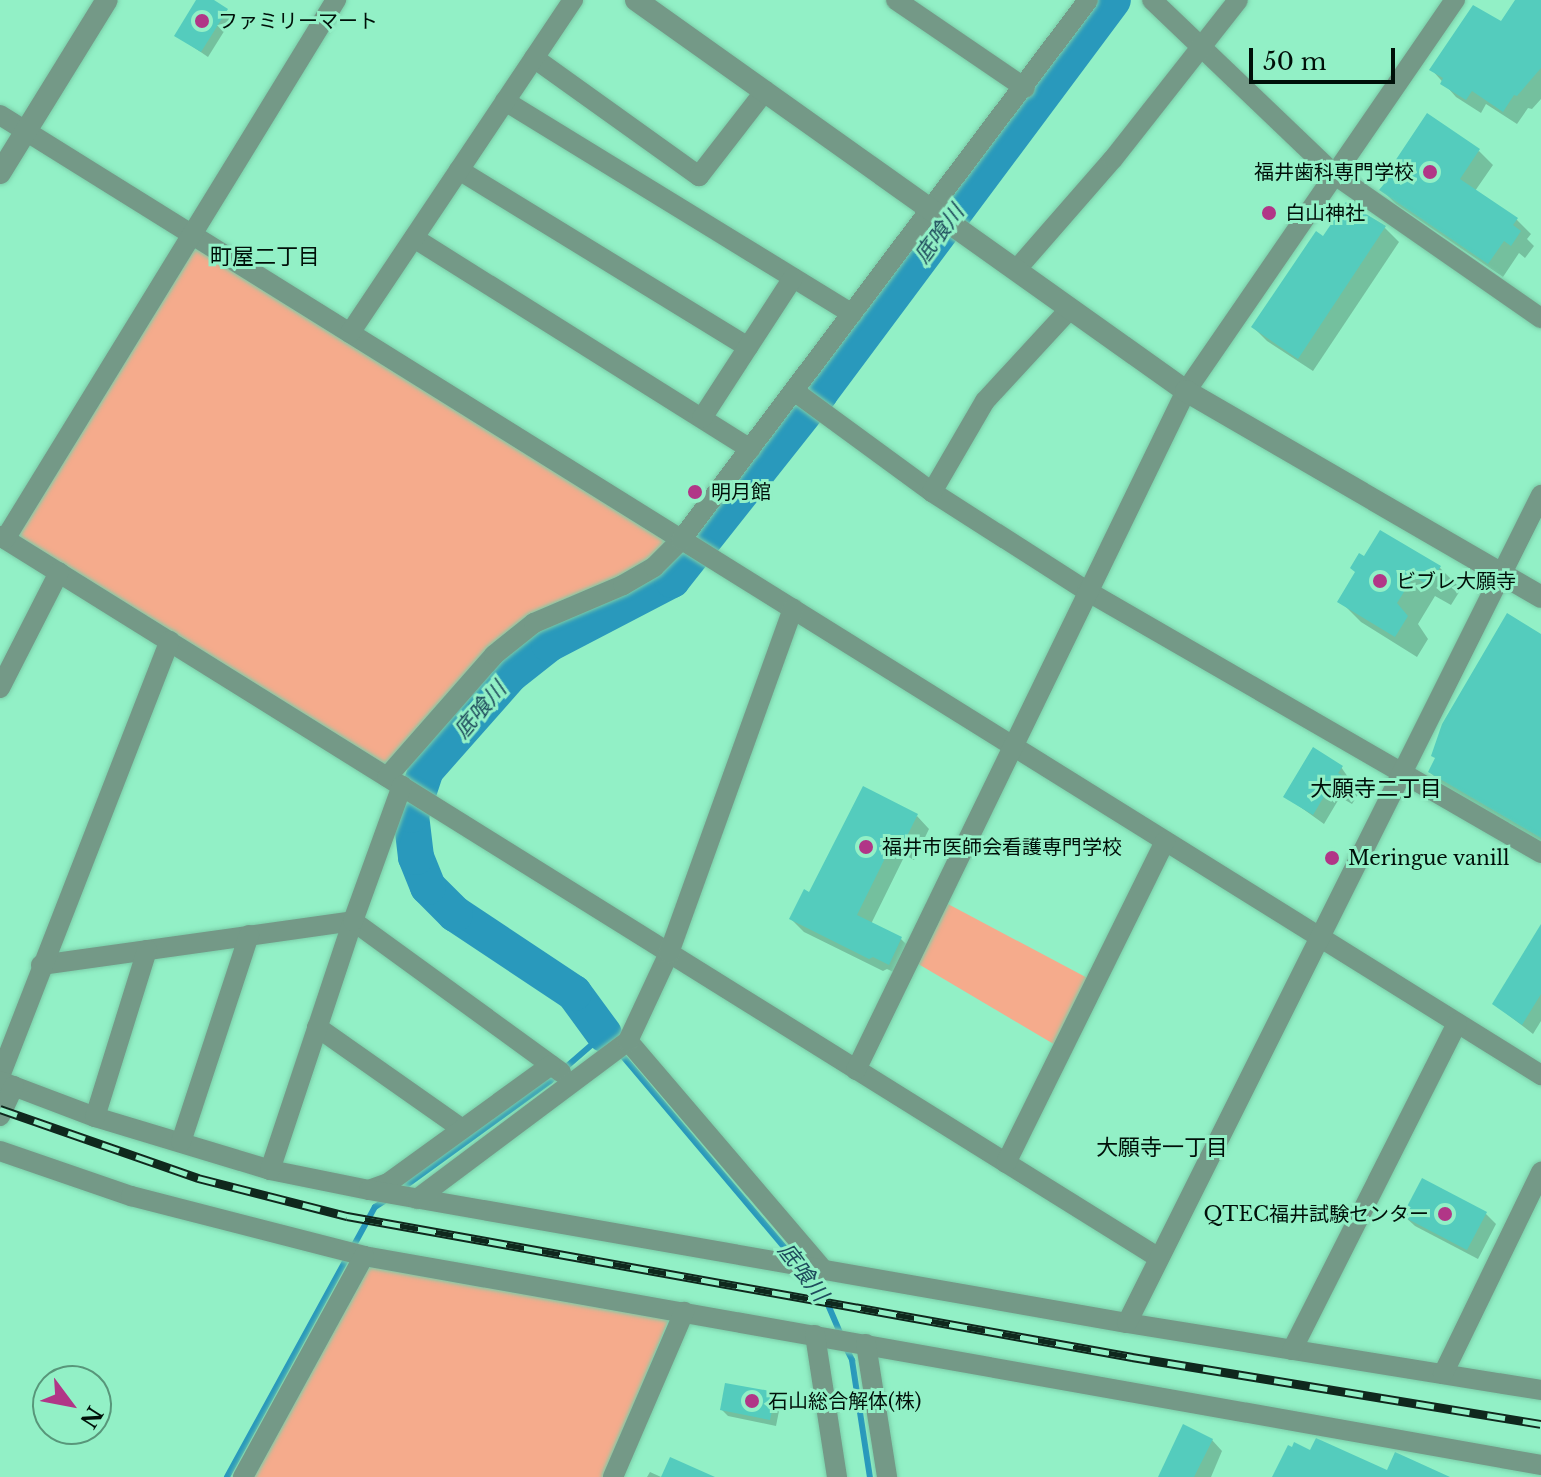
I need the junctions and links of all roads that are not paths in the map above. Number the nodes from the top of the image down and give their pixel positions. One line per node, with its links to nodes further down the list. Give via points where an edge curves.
1 (107, 0): 16 (street)
2 (336, 0): 21 (street)
3 (573, 0): 11 (street)
4 (636, 0): 13 (street)
5 (896, 0): 12 (street)
6 (1088, 0): 12 (street)
7 (1152, 0): 10 (street)
8 (1238, 0): 10 (street)
9 (1455, 0): 19 (street)
10 (1203, 49): 19 (street); 23 (street)
11 (534, 58): 13 (street, via 699,176); 14 (street)
12 (1025, 88): 20 (street)
13 (765, 91): 20 (street)
14 (505, 101): 17 (street); 24 (street)
15 (0, 115): 16 (street)
16 (25, 131): 18 (street); 21 (street)
17 (459, 170): 22 (street); 29 (street)
18 (0, 173)
19 (1335, 175): 27 (street); 31 (street)
20 (931, 209): 23 (street); 26 (street)
21 (189, 234): 28 (street); 36 (street)
22 (414, 238): 28 (street); 32 (street)
23 (1016, 270): 25 (street)
24 (793, 278): 26 (street); 29 (street)
25 (1070, 309): 31 (street); 34 (street, via 985,401)
26 (852, 314): 30 (street)
27 (1541, 318)
28 (350, 333): 37 (street)
29 (748, 347): 32 (street)
30 (794, 391): 33 (street); 34 (street)
31 (1186, 391): 39 (street); 40 (street)
32 (702, 418): 33 (street)
33 (750, 449): 37 (street)
34 (932, 492): 40 (street)
35 (1541, 495): 39 (street)
36 (2, 537): 38 (street)
37 (681, 540): 42 (street); 48 (street, via 654,567 534,623 494,655)
38 (59, 572): 43 (street); 44 (street)
39 (1501, 574): 41 (street); 47 (street)
40 (1087, 591): 46 (street); 47 (street)
41 (1541, 597)
42 (793, 609): 46 (street); 55 (street)
43 (170, 641): 48 (street); 56 (street)
44 (5, 666): 45 (street)
45 (0, 688)
46 (1012, 746): 49 (street); 61 (street)
47 (1403, 773): 50 (street); 53 (street)
48 (394, 782): 51 (street); 55 (street)
49 (1165, 841): 53 (street); 70 (street)
50 (1541, 853)
51 (353, 921): 52 (street); 58 (street); 60 (street)
52 (249, 935): 54 (street); 68 (street)
53 (1321, 938): 57 (street); 76 (street)
54 (147, 950): 56 (street); 66 (street)
55 (669, 953): 59 (street); 61 (street)
56 (41, 965): 63 (street)
57 (1457, 1023): 62 (street); 82 (street)
58 (317, 1027): 67 (street); 71 (street)
59 (628, 1041): 64 (street); 77 (street)
60 (551, 1065): 64 (street); 67 (street)
61 (856, 1070): 70 (street)
62 (1541, 1075)
63 (5, 1081): 65 (street); 66 (street)
64 (574, 1082): 74 (street)
65 (0, 1116)
66 (95, 1117): 68 (street)
67 (462, 1129): 73 (street, via 388,1183)
68 (181, 1142): 71 (street)
69 (0, 1151): 75 (street, via 146,1200)
70 (1006, 1163): 76 (street)
71 (270, 1170): 73 (street)
72 (1541, 1172): 83 (street)
73 (369, 1190): 74 (street)
74 (417, 1199): 77 (street)
75 (364, 1256): 78 (street); 86 (street)
76 (1159, 1258): 79 (street)
77 (823, 1269): 79 (street)
78 (684, 1312): 80 (street); 87 (street)
79 (1127, 1323): 82 (street)
80 (815, 1335): 81 (street); 88 (street)
81 (866, 1344): 85 (street); 89 (street)
82 (1292, 1350): 83 (street)
83 (1443, 1374): 84 (street)
84 (1541, 1390)
85 (1541, 1465)
86 (243, 1477)
87 (613, 1477)
88 (837, 1477)
89 (887, 1477)

